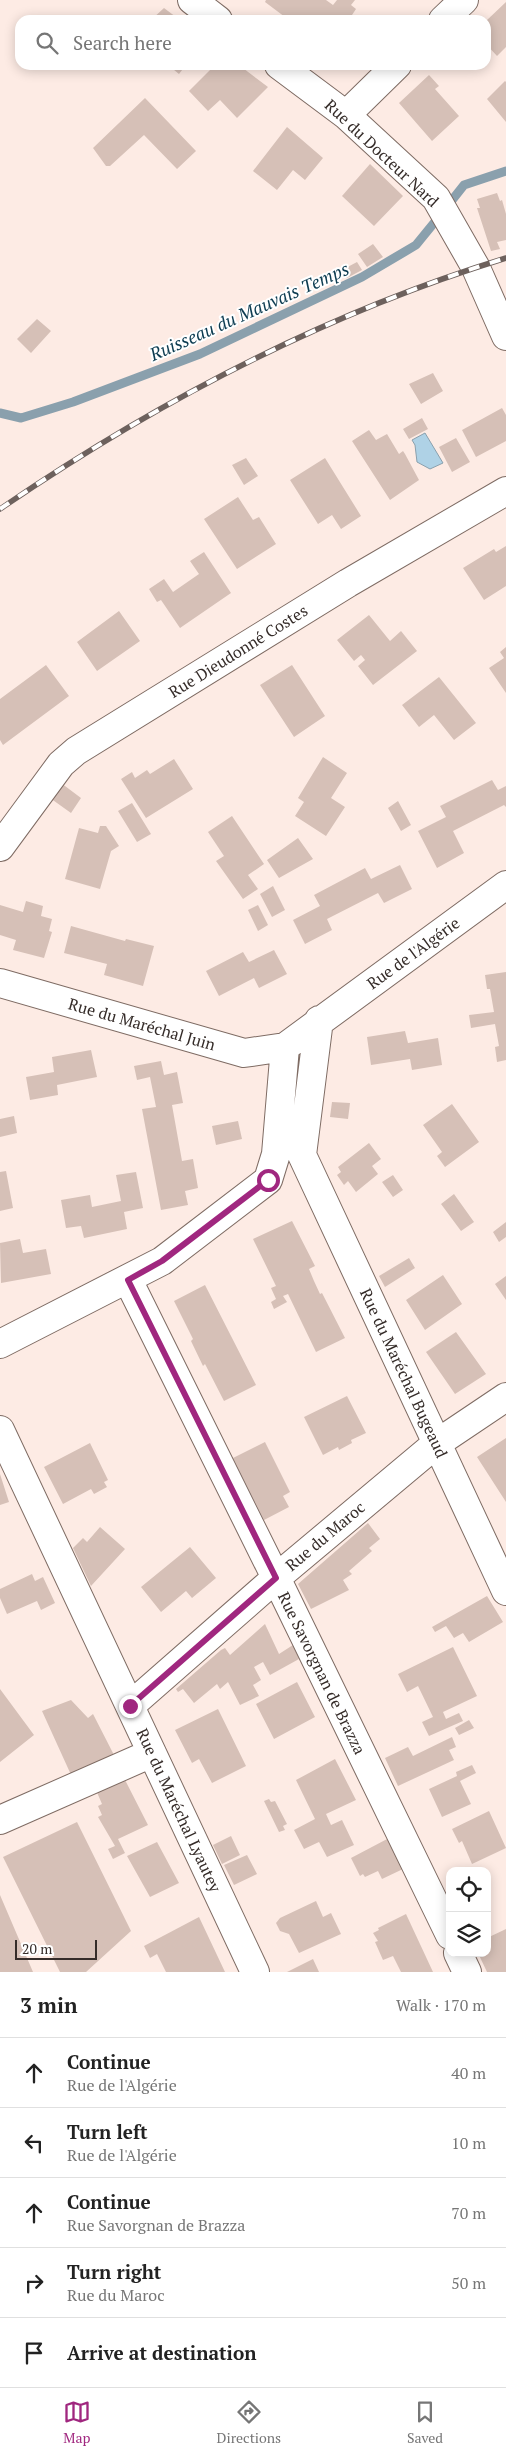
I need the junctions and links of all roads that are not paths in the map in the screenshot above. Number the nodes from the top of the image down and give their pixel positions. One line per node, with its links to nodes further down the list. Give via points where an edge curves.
1 (464, 0): 2 (street)
2 (448, 15)
3 (286, 70): 5 (street, Rue du Docteur Nard)
4 (392, 70): 5 (street)
5 (346, 115): 6 (street, Rue du Docteur Nard, via 436,198 476,268)
6 (506, 336)
7 (506, 491): 8 (street, Rue Dieudonné Costes, via 348,583 76,751 61,764)
8 (0, 847)
9 (506, 885): 11 (street, Rue de l'Algérie)
10 (0, 983): 12 (street, Rue du Maréchal Juin, via 244,1054)
11 (320, 1020): 12 (street, Rue de l'Algérie); 14 (street)
12 (285, 1048): 13 (street)
13 (276, 1154): 14 (street); 15 (street, via 268,1180 162,1261)
14 (302, 1155): 19 (street, Rue du Maréchal Bugeaud)
15 (128, 1280): 16 (street); 20 (street, Rue Savorgnan de Brazza)
16 (0, 1344)
17 (506, 1397): 19 (street, Rue du Maroc)
18 (0, 1430): 22 (street, Rue du Maréchal Lyautey)
19 (436, 1444): 20 (street, Rue du Maroc); 21 (street, Rue du Maréchal Bugeaud)
20 (276, 1578): 22 (street, Rue du Maroc); 25 (street, Rue Savorgnan de Brazza)
21 (506, 1591)
22 (130, 1706): 23 (street, Rue du Maréchal Lyautey)
23 (152, 1753): 24 (street); 27 (street, Rue du Maréchal Lyautey)
24 (0, 1820)
25 (446, 1928)
26 (460, 1957): 28 (street)
27 (255, 1972)
28 (468, 1972)

